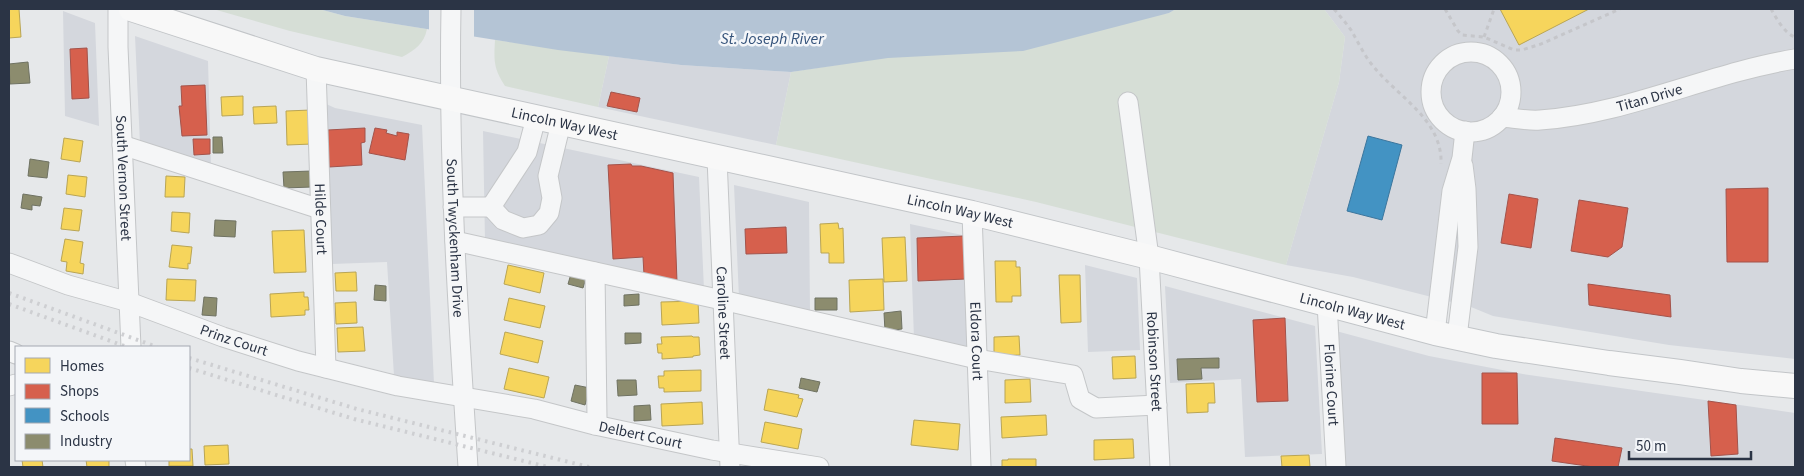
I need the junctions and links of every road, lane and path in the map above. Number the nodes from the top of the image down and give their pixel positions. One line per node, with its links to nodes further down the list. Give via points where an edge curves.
1 (118, 9): 19 (street, South Vernon Street)
2 (130, 9): 12 (main road, Lincoln Way West)
3 (452, 9): 13 (street, South Twyckenham Drive)
4 (1334, 9): 22 (path, via 1384,80 1430,126 1438,143)
5 (1445, 9): 9 (path, via 1462,35)
6 (1494, 9): 9 (path)
7 (1620, 9): 9 (path, via 1522,50 1514,50)
8 (1771, 9): 10 (path, via 1783,28)
9 (1484, 37)
10 (1795, 37)
11 (1795, 59): 16 (street, Titan Drive, via 1713,78 1602,112 1538,120)
12 (316, 69): 13 (main road, Lincoln Way West); 26 (street, Hilde Court)
13 (450, 98): 15 (main road, Lincoln Way West); 25 (street, South Twyckenham Drive)
14 (1128, 102): 29 (street, Robinson Street)
15 (536, 118): 17 (main road, Lincoln Way West); 21 (street, via 527,152)
16 (1502, 118): 18 (street, via 1490,127); 18 (street, via 1511,94 1502,66 1478,52 1463,53 1450,58 1438,69 1431,92 1434,106 1442,118 1452,127)
17 (561, 123): 20 (main road, Lincoln Way West); 23 (street)
18 (1465, 131): 35 (street, via 1462,158 1468,247)
19 (122, 145): 26 (street); 33 (street, South Vernon Street)
20 (716, 158): 27 (main road, Lincoln Way West); 32 (street, Caroline Street)
21 (520, 164): 23 (street); 24 (street)
22 (1440, 168)
23 (548, 176): 24 (street, via 552,198 549,213 539,225 523,228 503,220)
24 (491, 206): 25 (street)
25 (453, 207): 28 (street, South Twyckenham Drive)
26 (320, 209): 38 (street, Hilde Court)
27 (972, 213): 29 (main road, Lincoln Way West); 37 (street, Eldora Court)
28 (455, 241): 31 (street); 40 (street, South Twyckenham Drive)
29 (1149, 257): 34 (main road, Lincoln Way West); 41 (street, Robinson Street)
30 (9, 263): 33 (street, Prinz Court, via 68,285)
31 (595, 272): 32 (street); 42 (street)
32 (722, 300): 37 (street); 43 (street, Caroline Street)
33 (129, 302): 36 (street, South Vernon Street); 38 (street, Prinz Court, via 254,348)
34 (1327, 303): 35 (main road, Lincoln Way West); 48 (street, Florine Court)
35 (1446, 335): 39 (main road, Lincoln Way West, via 1609,363)
36 (131, 346)
37 (977, 359): 41 (street, via 1073,375 1080,399 1096,408); 46 (street, Eldora Court)
38 (326, 368): 40 (street, Prinz Court, via 398,386)
39 (1795, 386)
40 (464, 396): 42 (street, Delbert Court); 44 (street, South Twyckenham Drive)
41 (1157, 405): 47 (street, Robinson Street)
42 (595, 425): 43 (street, Delbert Court, via 712,450)
43 (730, 460): 45 (street, Delbert Court)
44 (468, 467)
45 (818, 467)
46 (981, 467)
47 (1160, 467)
48 (1336, 467)

